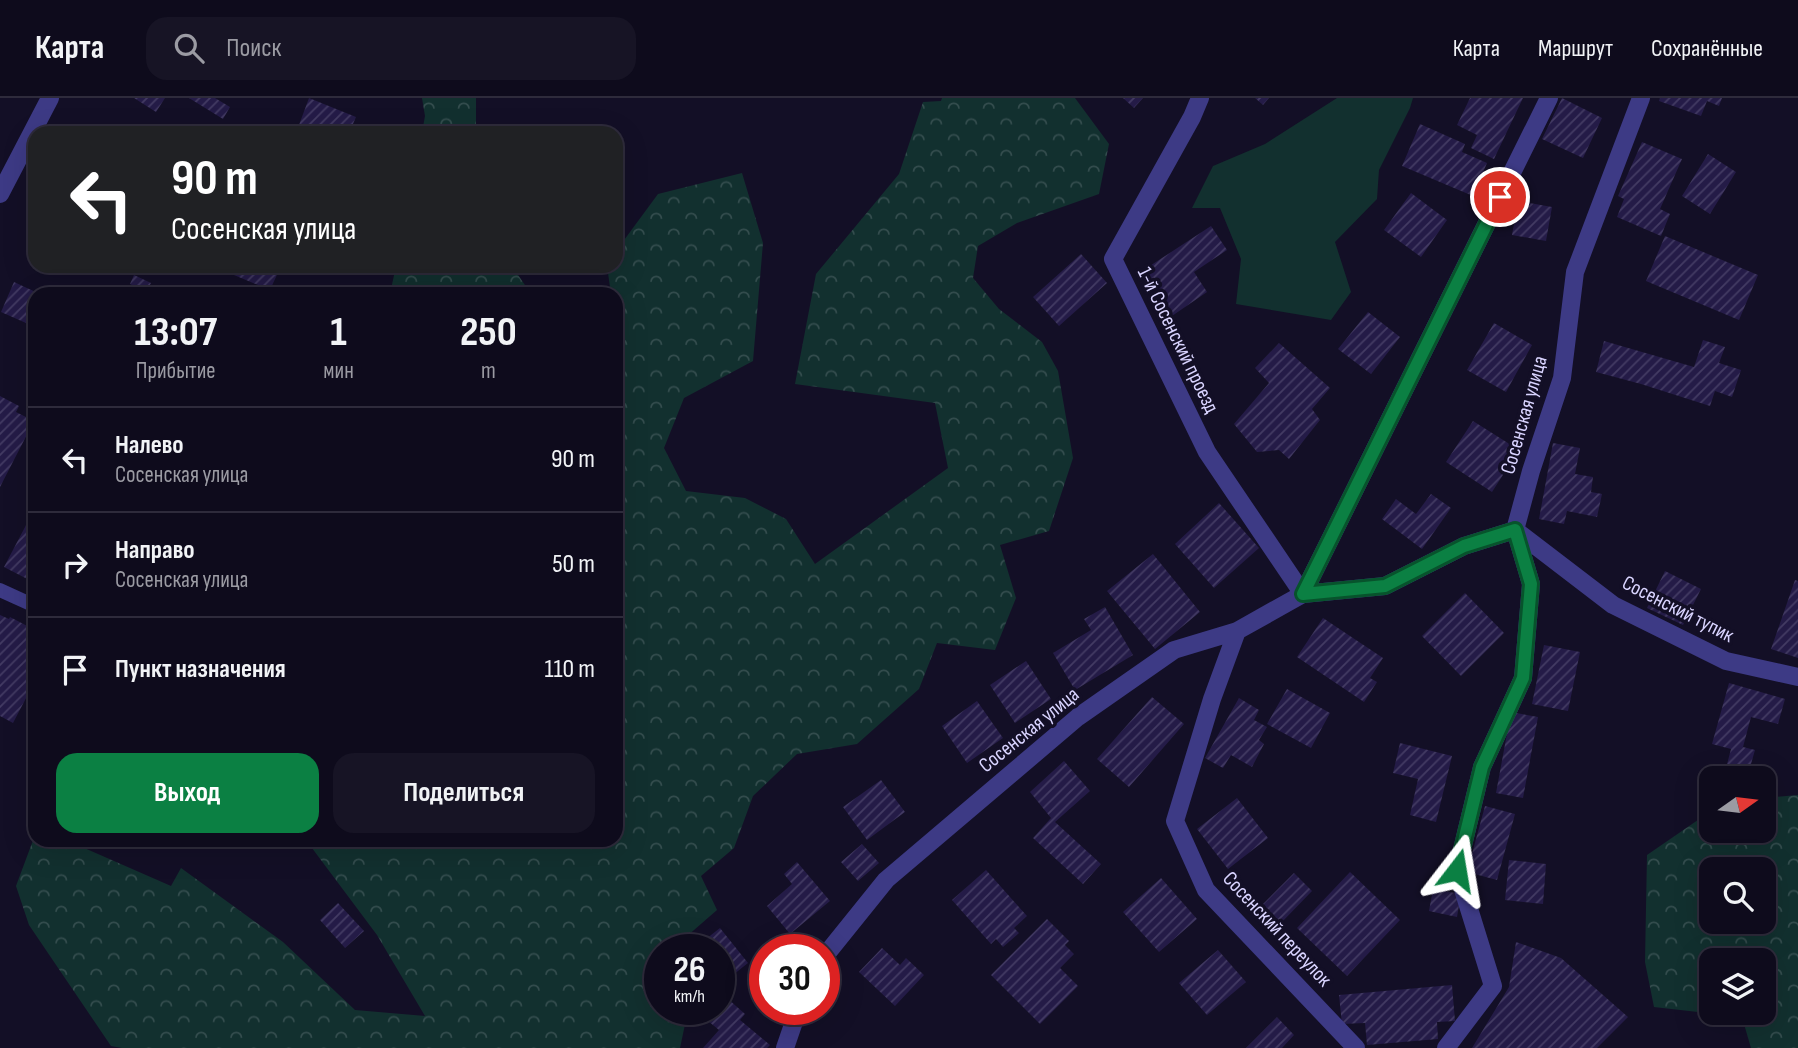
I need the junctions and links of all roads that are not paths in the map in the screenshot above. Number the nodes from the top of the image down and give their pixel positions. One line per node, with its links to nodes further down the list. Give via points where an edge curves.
1 (50, 98): 5 (street)
2 (1200, 98): 10 (street, 1-й Сосенский проезд, via 1113,260 1207,452)
3 (1549, 98): 10 (street)
4 (1641, 98): 8 (street, Сосенская улица, via 1575,272 1562,378)
5 (35, 126)
6 (28, 140): 7 (street)
7 (0, 194)
8 (1515, 530): 10 (street, Сосенская улица, via 1464,546 1385,586); 13 (street, Сосенский тупик, via 1613,605 1726,661); 18 (street, via 1531,584 1523,678 1482,767 1457,870 1493,986)
9 (0, 590): 11 (lane)
10 (1303, 594): 12 (street, Сосенская улица)
11 (28, 603)
12 (1237, 631): 14 (street, Сосенская улица, via 1174,650 1078,717 886,880); 17 (street, Сосенский переулок, via 1175,821 1206,890)
13 (1798, 677)
14 (840, 937)
15 (793, 1025): 16 (street)
16 (785, 1048)
17 (1356, 1048)
18 (1446, 1048)

